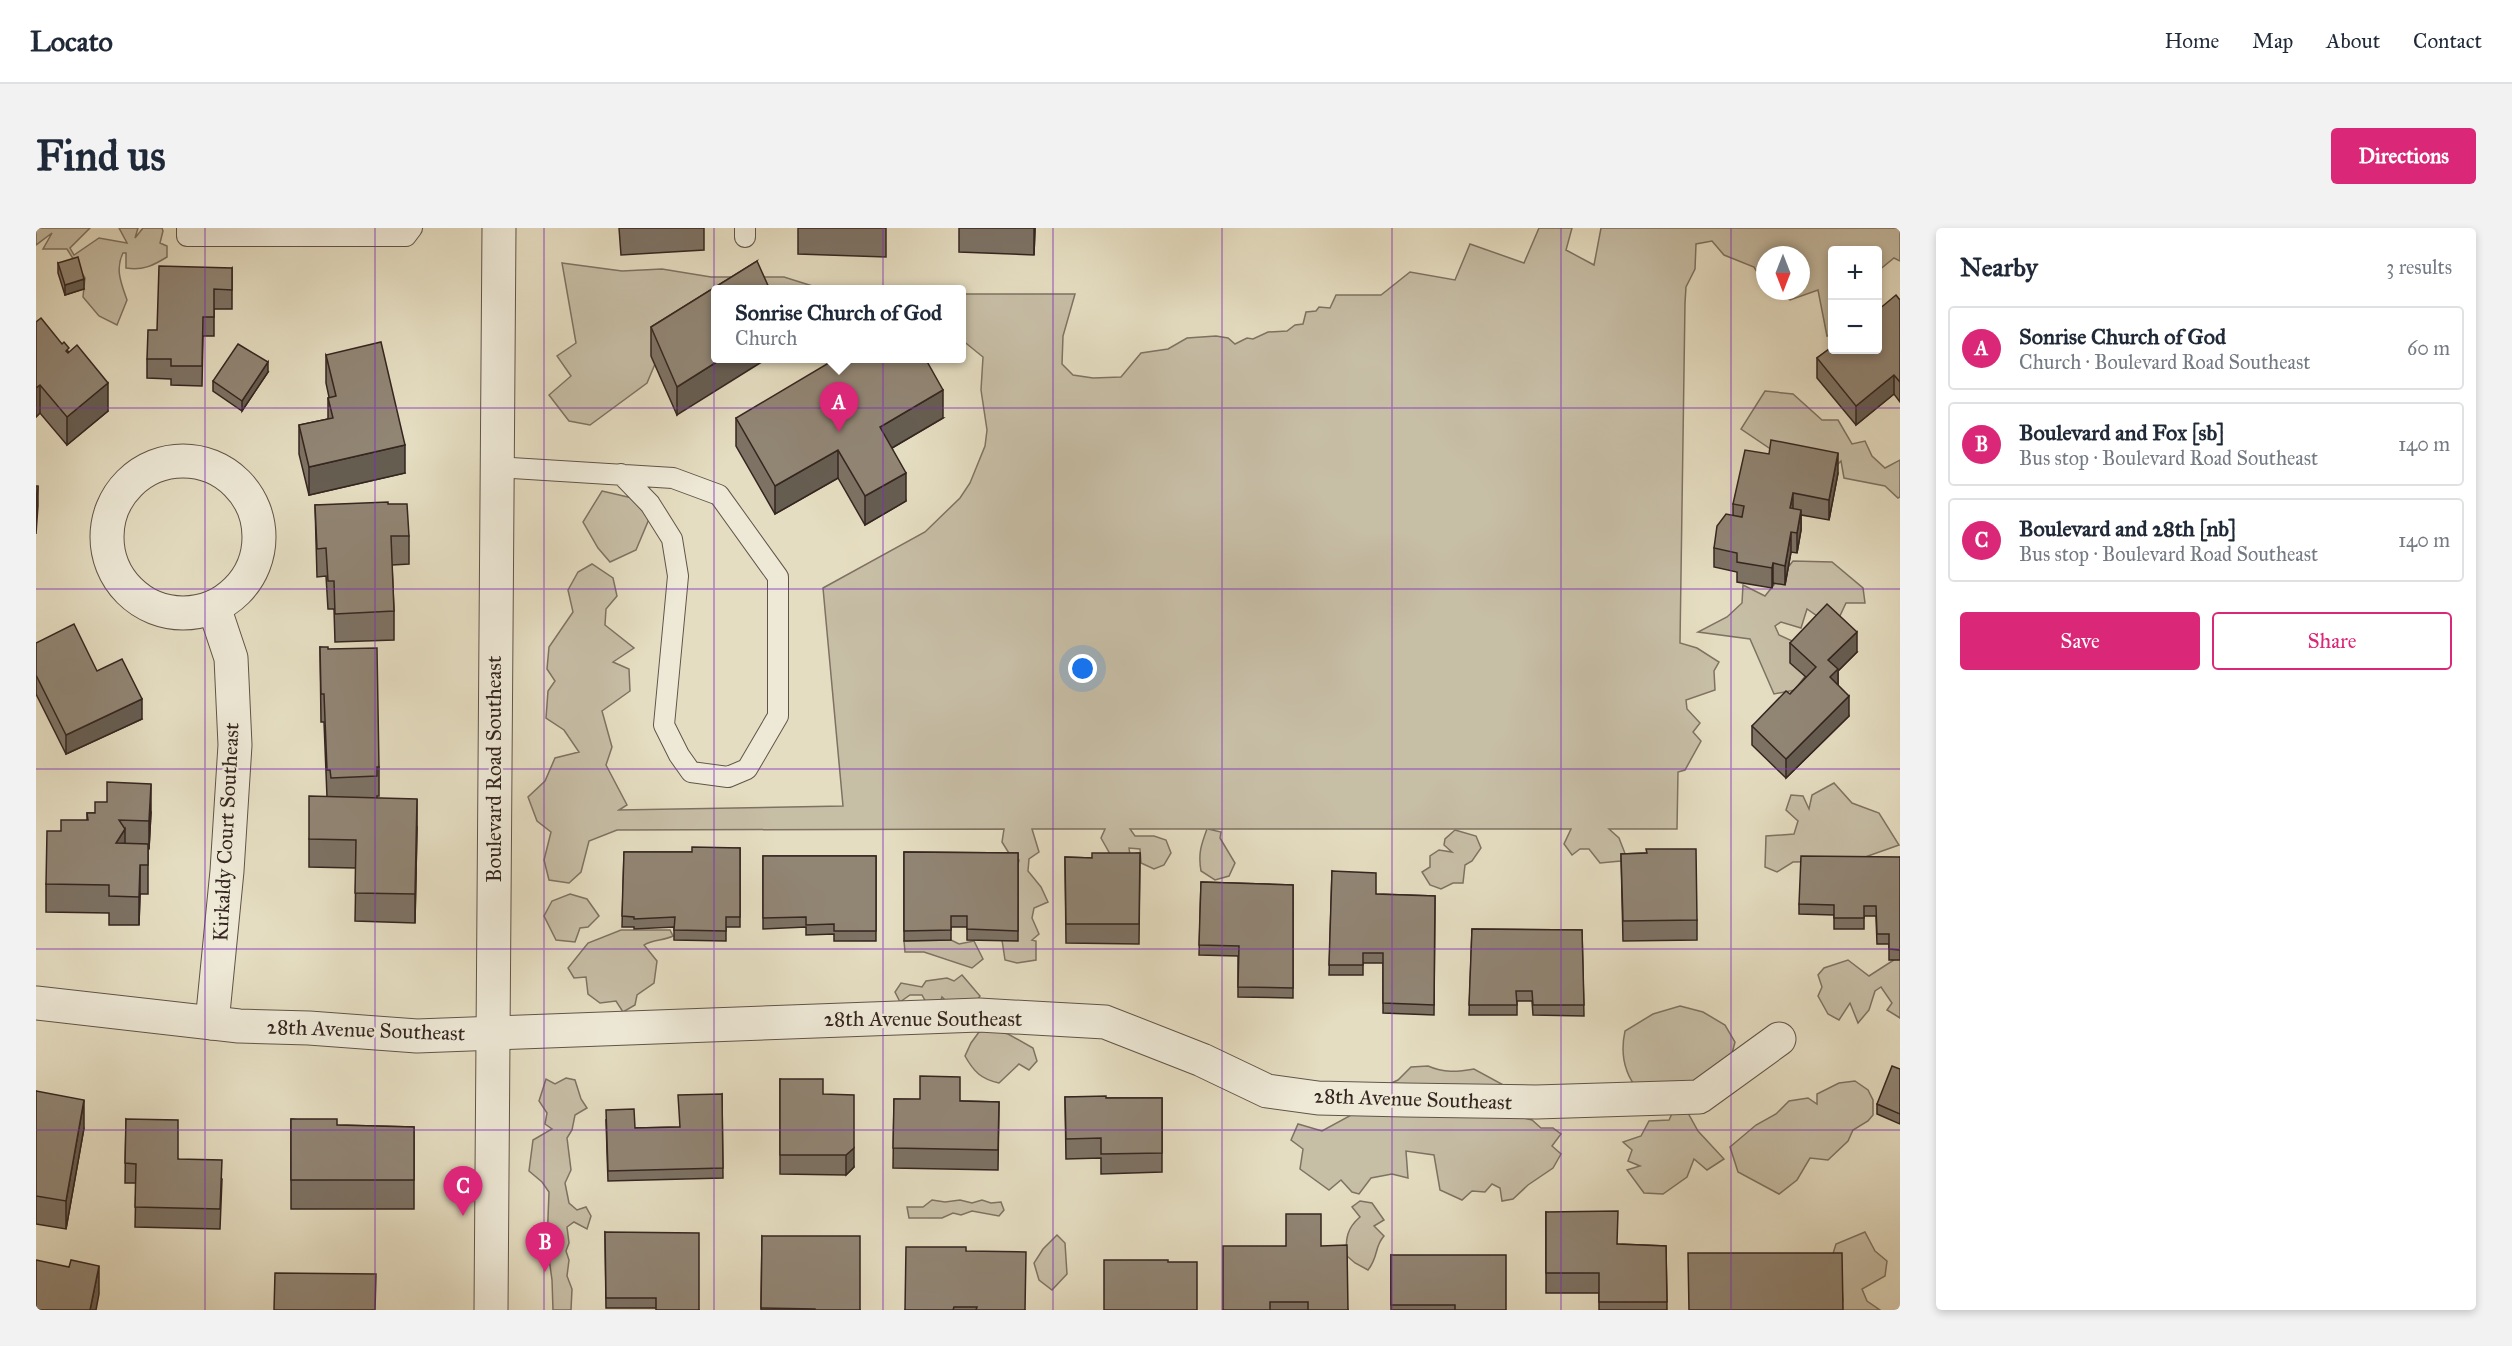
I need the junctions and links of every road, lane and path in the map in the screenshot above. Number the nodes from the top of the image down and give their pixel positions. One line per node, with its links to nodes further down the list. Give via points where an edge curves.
1 (187, 228): 2 (lane, via 187,236 406,236)
2 (412, 228)
3 (499, 228): 4 (street, Boulevard Road Southeast)
4 (497, 467): 5 (lane); 9 (street, Boulevard Road Southeast)
5 (621, 474): 5 (lane, via 673,478 719,495 778,577 778,716 747,769 728,777 691,772 664,725 678,576 672,539 650,504)
6 (214, 607): 6 (street, via 235,593 250,574 258,551 259,526 251,503 237,483 217,469 193,461 168,462 145,471 125,487 112,509 106,534 110,560 121,583 140,601 164,611 189,614); 8 (street, Kirkaldy Court Southeast, via 231,658 235,745)
7 (36, 1003): 8 (street, 28th Avenue Southeast)
8 (212, 1023): 9 (street, 28th Avenue Southeast, via 417,1036)
9 (493, 1033): 10 (street, 28th Avenue Southeast, via 979,1015 1105,1022 1267,1091 1318,1098 1536,1102 1699,1097); 11 (street, Boulevard Road Southeast)
10 (1779, 1039)
11 (491, 1310)

